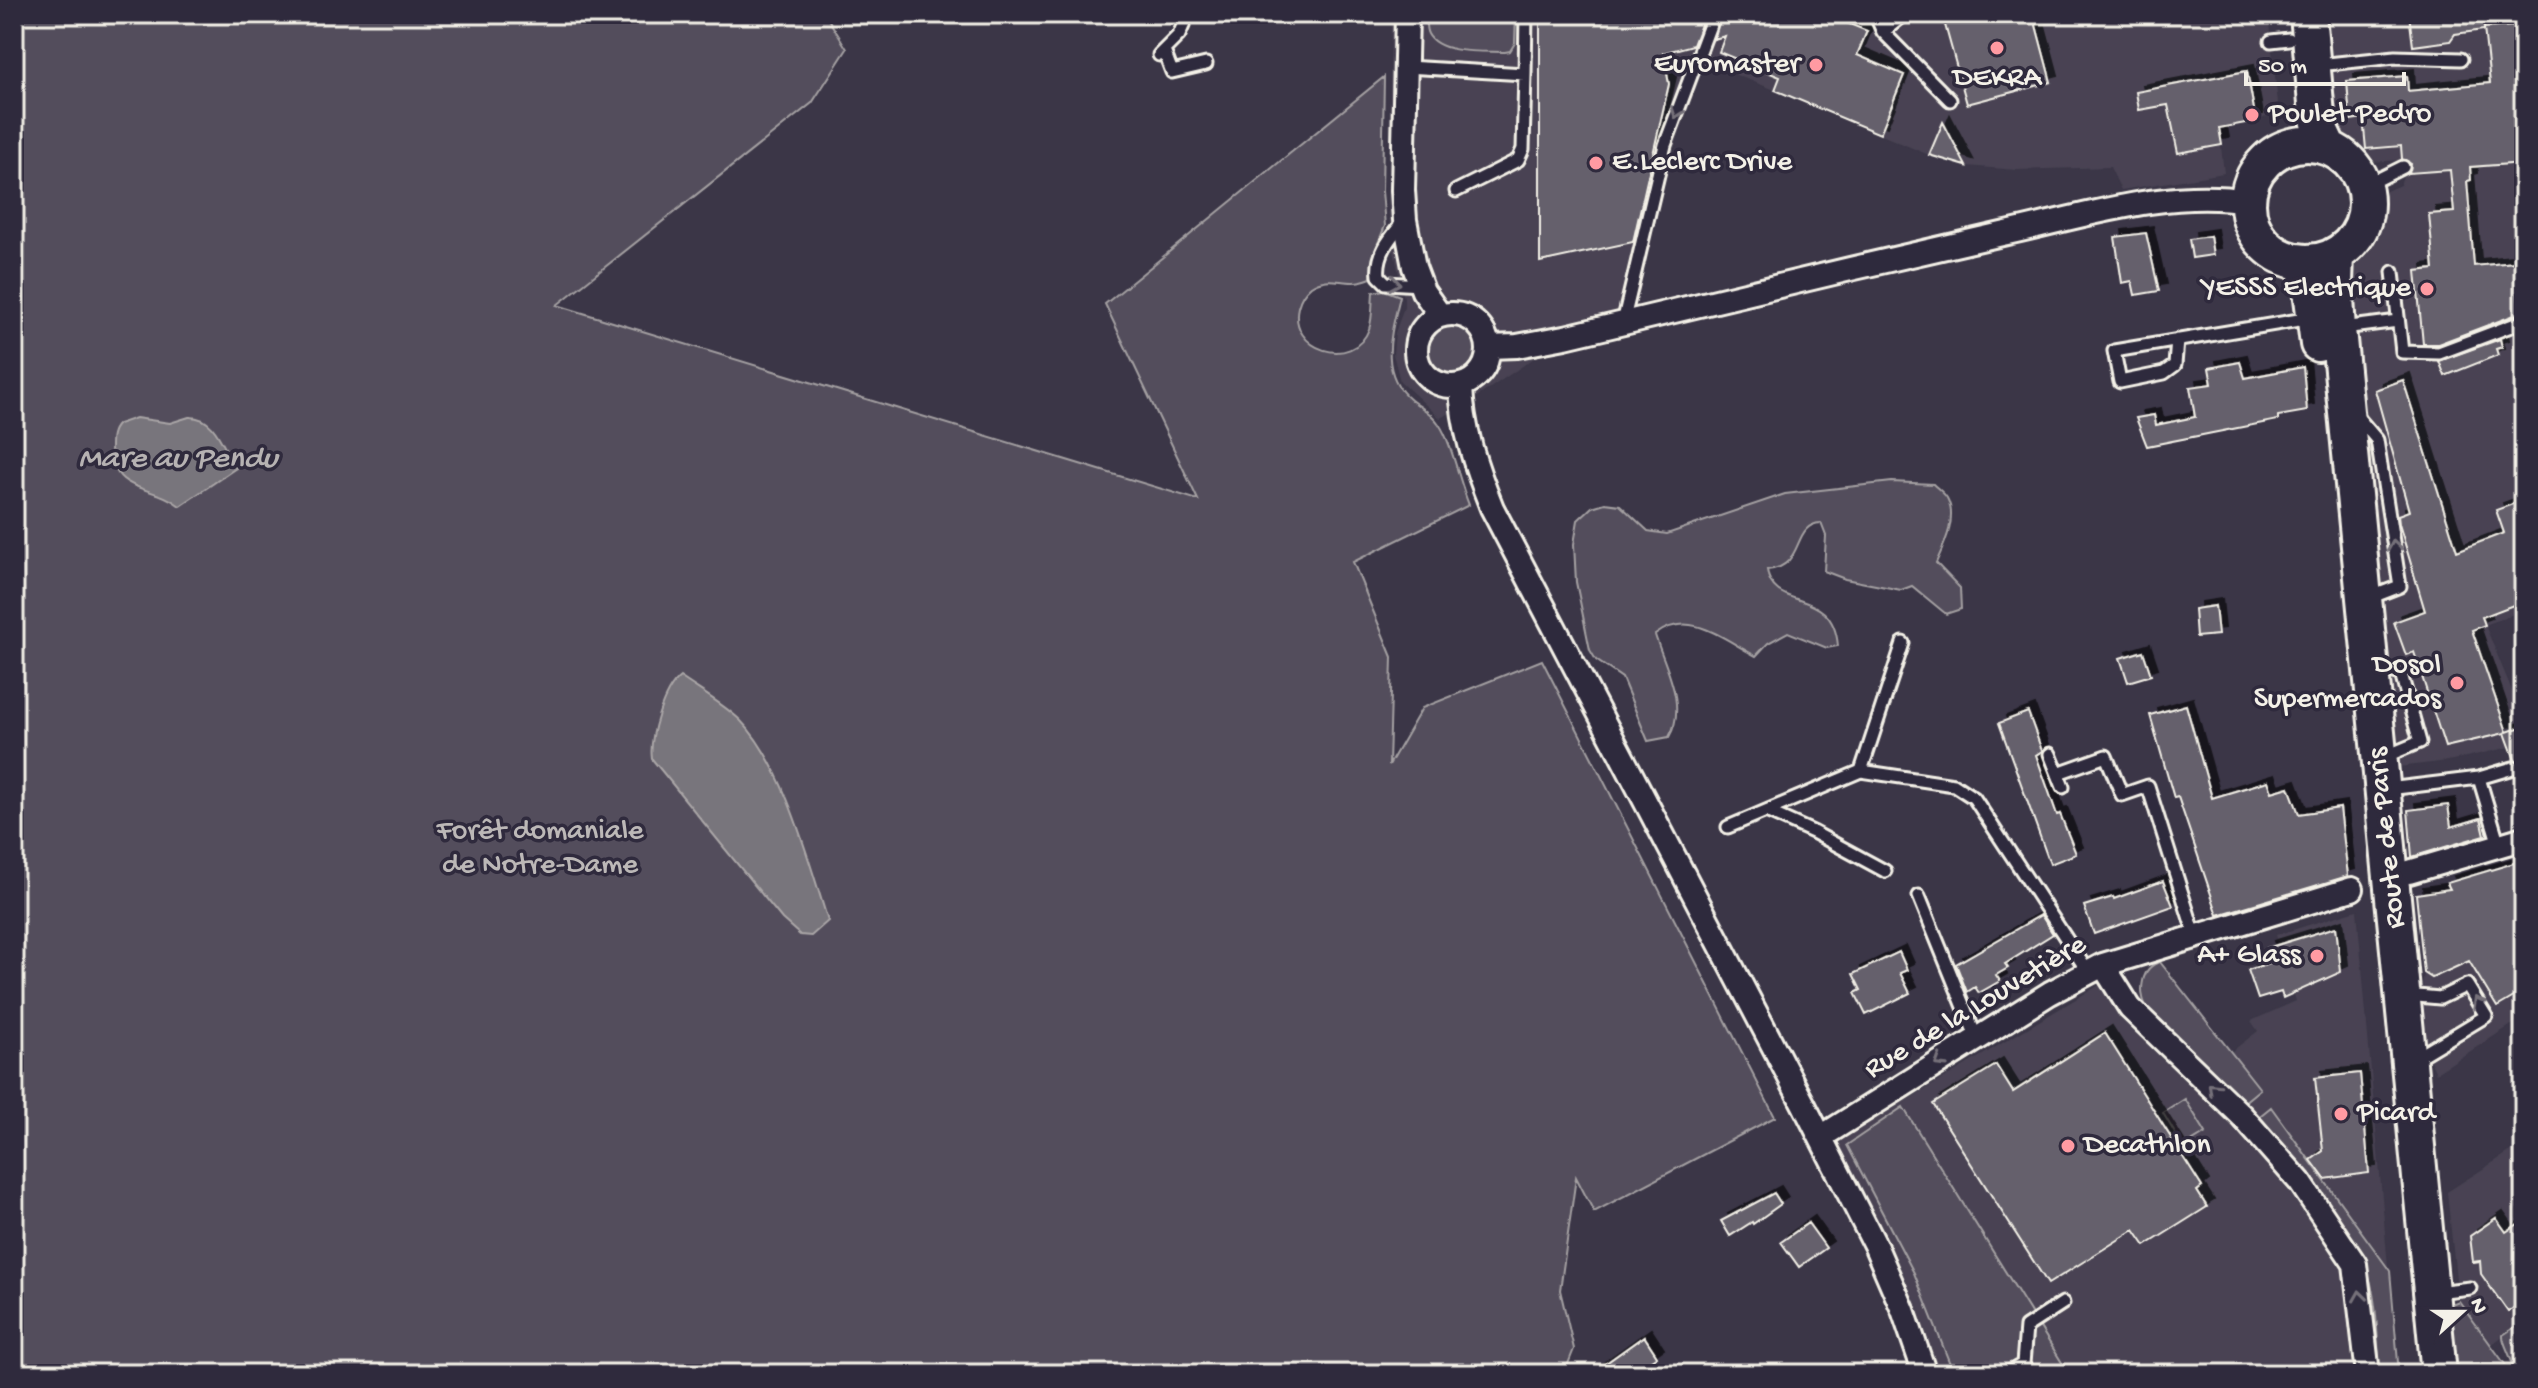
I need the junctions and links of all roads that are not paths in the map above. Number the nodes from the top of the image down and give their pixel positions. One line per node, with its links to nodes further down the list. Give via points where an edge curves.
1 (1188, 14): 10 (lane, via 1179,35 1161,54 1172,72)
2 (1407, 14): 12 (street)
3 (1526, 14): 13 (lane)
4 (1714, 14): 29 (lane, one-way to 29, via 1665,145)
5 (1875, 14): 8 (lane)
6 (1905, 14): 8 (lane)
7 (2289, 27): 11 (main road); 15 (main road)
8 (1883, 32): 14 (lane)
9 (2461, 59): 11 (lane, via 2395,57)
10 (1206, 64)
11 (2313, 66): 16 (main road, via 2317,115)
12 (1406, 67): 13 (lane); 21 (street)
13 (1525, 74): 19 (lane, via 1523,149 1518,160)
14 (1950, 100)
15 (2292, 146): 16 (main road); 20 (main road, via 2260,166)
16 (2329, 148): 18 (main road, via 2351,164)
17 (2403, 167): 18 (lane)
18 (2363, 187): 22 (main road, via 2364,218)
19 (1456, 191)
20 (2247, 201): 23 (main road, via 2263,242 2285,258); 29 (street, via 2211,196 2150,202)
21 (1405, 220): 25 (street); 25 (lane, one-way to 25, via 1383,249 1379,276 1386,283)
22 (2336, 255): 23 (main road); 30 (main road, Route de Paris)
23 (2302, 262): 30 (main road, Route de Paris)
24 (2393, 272): 27 (lane)
25 (1421, 285): 26 (street)
26 (1440, 315): 32 (street, via 1472,320); 33 (street, via 1429,321 1416,342 1419,366 1437,383)
27 (2398, 321): 28 (lane, via 2402,352 2439,353); 30 (lane)
28 (2524, 321)
29 (1623, 323): 32 (street, via 1517,346)
30 (2327, 323): 31 (lane); 39 (main road, Route de Paris, one-way to 30, via 2345,402); 63 (main road, Route de Paris)
31 (2177, 340): 31 (lane, via 2114,351 2120,382 2164,373 2175,365)
32 (1488, 347): 33 (street, via 1484,366)
33 (1461, 385): 55 (street, via 1474,459 1504,533)
34 (1903, 643): 37 (lane)
35 (2050, 754): 38 (lane)
36 (2513, 768): 40 (lane)
37 (1861, 771): 42 (lane); 51 (lane, via 1954,785 1974,798)
38 (2058, 773): 41 (lane); 50 (lane, via 2106,756 2122,795 2148,786)
39 (2382, 774): 40 (lane); 52 (main road, Route de Paris)
40 (2479, 778): 45 (lane)
41 (2063, 787)
42 (1766, 811): 43 (lane); 46 (lane)
43 (1728, 827)
44 (2524, 838): 45 (street)
45 (2499, 845): 47 (street)
46 (1885, 871)
47 (2409, 872)
48 (2352, 889): 50 (street, Rue de la Louvetière)
49 (1919, 896): 53 (lane)
50 (2195, 935): 51 (street, Rue de la Louvetière)
51 (2095, 968): 53 (street, Rue de la Louvetière); 62 (street, one-way to 51, via 2355,1264 2300,1182)
52 (2403, 995): 54 (main road, Route de Paris); 54 (lane, one-way to 52, via 2486,1016 2467,985 2440,998)
53 (1977, 1039): 55 (street, Rue de la Louvetière, one-way to 55)
54 (2409, 1062): 57 (main road, Route de Paris)
55 (1821, 1137): 60 (street, via 1889,1277)
56 (2470, 1288): 57 (lane)
57 (2431, 1293): 64 (main road, Route de Paris)
58 (2063, 1303): 59 (lane, via 2026,1327)
59 (2026, 1369): 61 (lane)
60 (1925, 1374)
61 (2007, 1374)
62 (2368, 1374)
63 (2417, 1374)
64 (2439, 1374)

